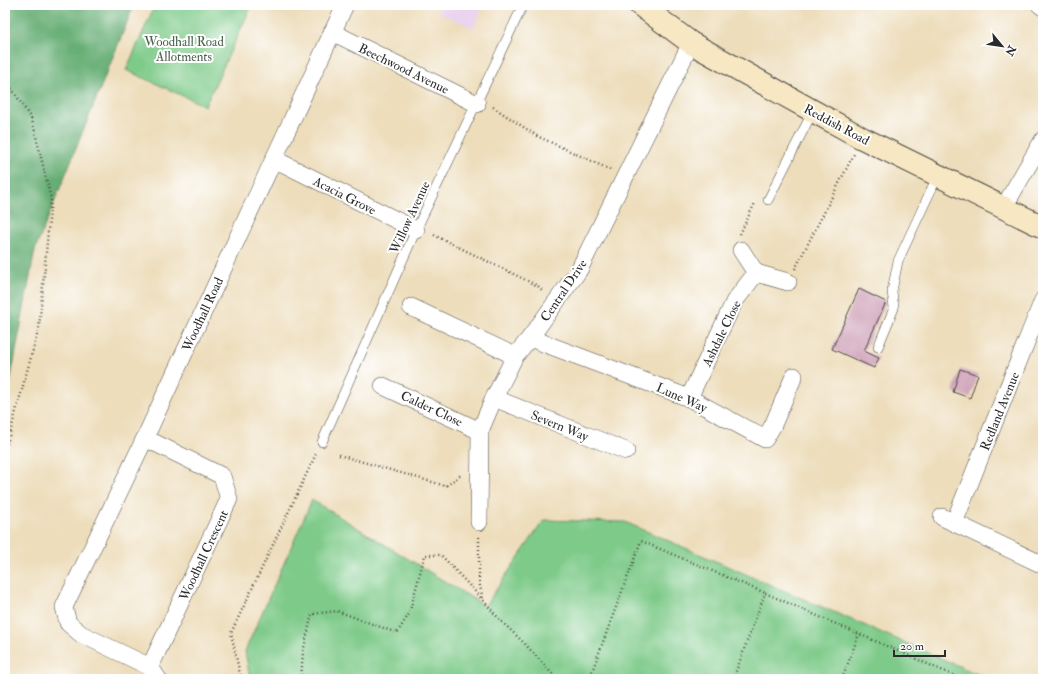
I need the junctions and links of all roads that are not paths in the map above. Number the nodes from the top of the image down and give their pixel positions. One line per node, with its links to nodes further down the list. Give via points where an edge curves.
1 (345, 5): 6 (street, Woodhall Road)
2 (523, 5): 8 (lane, Willow Avenue)
3 (640, 5): 7 (main road, Reddish Road)
4 (1040, 5): 5 (street)
5 (1043, 7)
6 (332, 32): 8 (street, Beechwood Avenue); 11 (street, Woodhall Road)
7 (692, 43): 9 (main road, Reddish Road); 22 (street, Central Drive, via 579,270)
8 (477, 104): 16 (lane, Willow Avenue)
9 (813, 111): 12 (main road, Reddish Road); 13 (lane)
10 (1043, 140): 14 (street)
11 (274, 159): 16 (street, Acacia Grove); 30 (street, Woodhall Road)
12 (938, 175): 14 (main road, Reddish Road); 23 (lane, via 898,261 892,291 894,308)
13 (768, 200)
14 (1004, 207): 15 (main road, Reddish Road)
15 (1043, 227)
16 (416, 230): 31 (lane, Willow Avenue)
17 (741, 250): 18 (street)
18 (756, 273): 19 (street); 28 (street, Ashdale Close, via 734,302)
19 (788, 282)
20 (1043, 300): 34 (street, Redland Avenue, via 948,520)
21 (411, 307): 24 (street)
22 (530, 338): 24 (street, Central Drive); 28 (street, Lune Way)
23 (878, 347)
24 (515, 356): 27 (street, Central Drive)
25 (794, 376): 28 (street, Lune Way, via 774,425 765,439)
26 (383, 386): 29 (street, Calder Close)
27 (494, 398): 29 (street, Central Drive); 32 (street, Severn Way)
28 (689, 398)
29 (480, 431): 33 (street, Central Drive)
30 (145, 438): 35 (street, Woodhall Road, via 64,606); 36 (street, Woodhall Crescent, via 222,476 229,499)
31 (322, 442)
32 (626, 451)
33 (480, 522)
34 (1043, 565)
35 (68, 623): 36 (street, Woodhall Crescent, via 81,634)
36 (154, 673)

